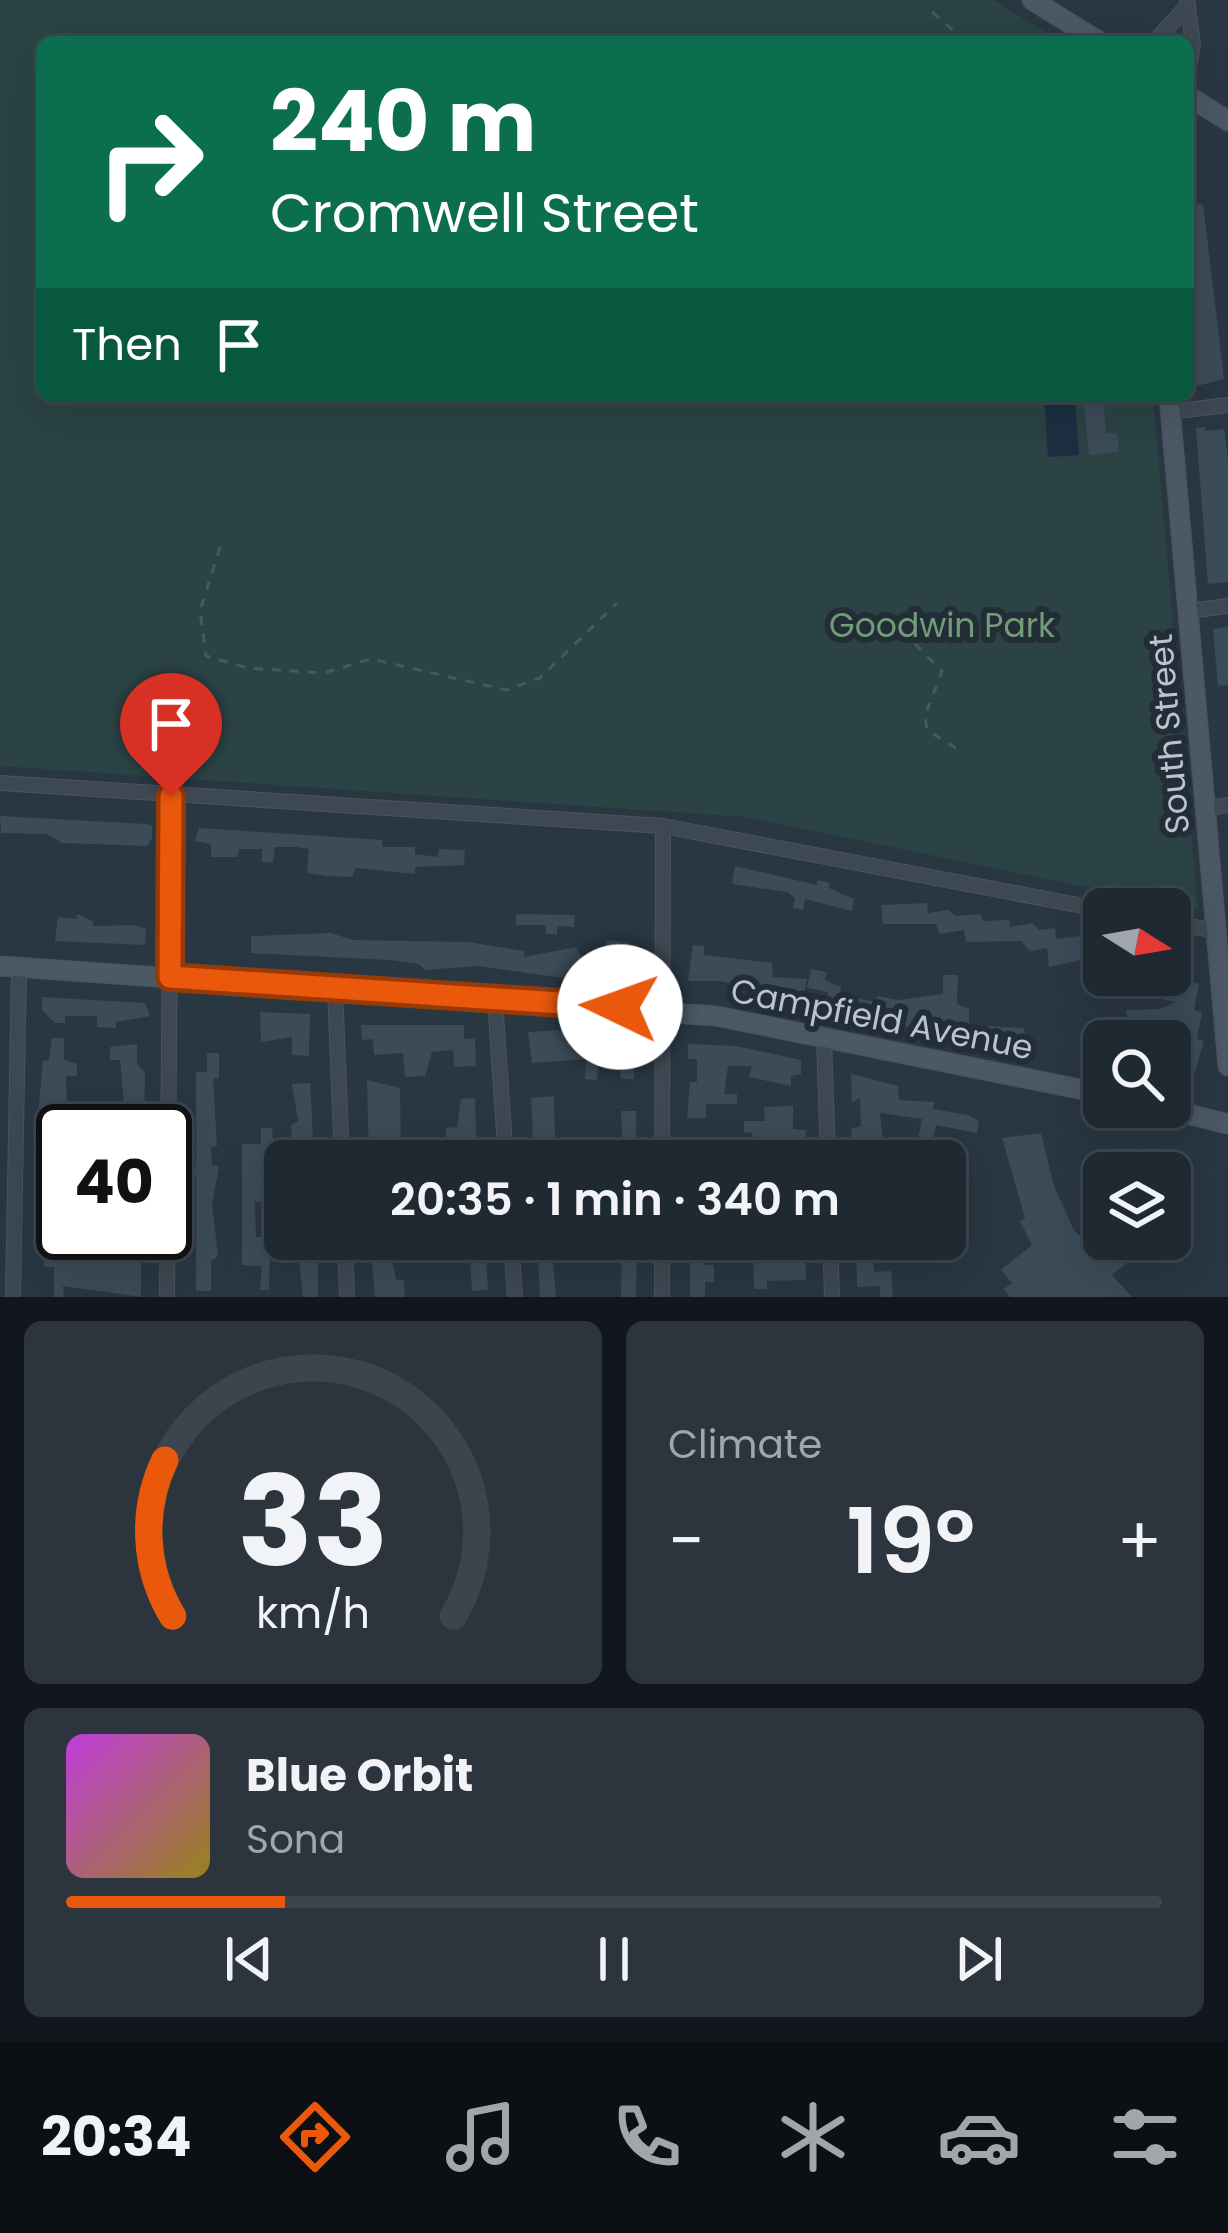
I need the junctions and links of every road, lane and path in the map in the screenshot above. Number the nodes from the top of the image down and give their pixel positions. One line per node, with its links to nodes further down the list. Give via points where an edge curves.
1 (1032, 0): 5 (street)
2 (1188, 3): 6 (street); 7 (street)
3 (932, 12): 4 (path)
4 (956, 36)
5 (1090, 36)
6 (1159, 36)
7 (1190, 36)
8 (1194, 100): 9 (street)
9 (1228, 121)
10 (1170, 404): 11 (street); 15 (street, South Street)
11 (1228, 404)
12 (220, 547): 13 (path, via 200,611 206,656 248,668 322,673 371,659 506,690 540,678)
13 (617, 603)
14 (1228, 606): 15 (street)
15 (1189, 611): 21 (street, South Street)
16 (902, 631): 17 (path, via 942,671 925,716 928,730)
17 (962, 752)
18 (0, 783): 19 (street)
19 (171, 796): 22 (street); 28 (street)
20 (1228, 806): 21 (street)
21 (1204, 809): 25 (street, South Street)
22 (663, 826): 23 (street); 31 (street)
23 (1083, 906)
24 (1191, 926): 25 (street)
25 (1216, 931): 27 (street, South Street)
26 (9, 966): 28 (street, Campfield Avenue); 45 (street)
27 (1224, 975): 33 (street, South Street)
28 (170, 977): 29 (street, Campfield Avenue); 46 (street)
29 (335, 988): 30 (street, Campfield Avenue); 37 (street)
30 (495, 1000): 31 (street, Campfield Avenue); 38 (street)
31 (662, 1010): 32 (street, Campfield Avenue); 39 (street)
32 (824, 1036): 34 (street, Campfield Avenue); 40 (street)
33 (1228, 1066)
34 (1083, 1090)
35 (1191, 1115): 36 (street)
36 (1228, 1124)
37 (341, 1140)
38 (505, 1140)
39 (662, 1140)
40 (827, 1140)
41 (346, 1260): 47 (street)
42 (512, 1260): 48 (street)
43 (662, 1260): 49 (street)
44 (831, 1260): 50 (street)
45 (14, 1297)
46 (167, 1297)
47 (347, 1297)
48 (515, 1297)
49 (662, 1297)
50 (832, 1297)

